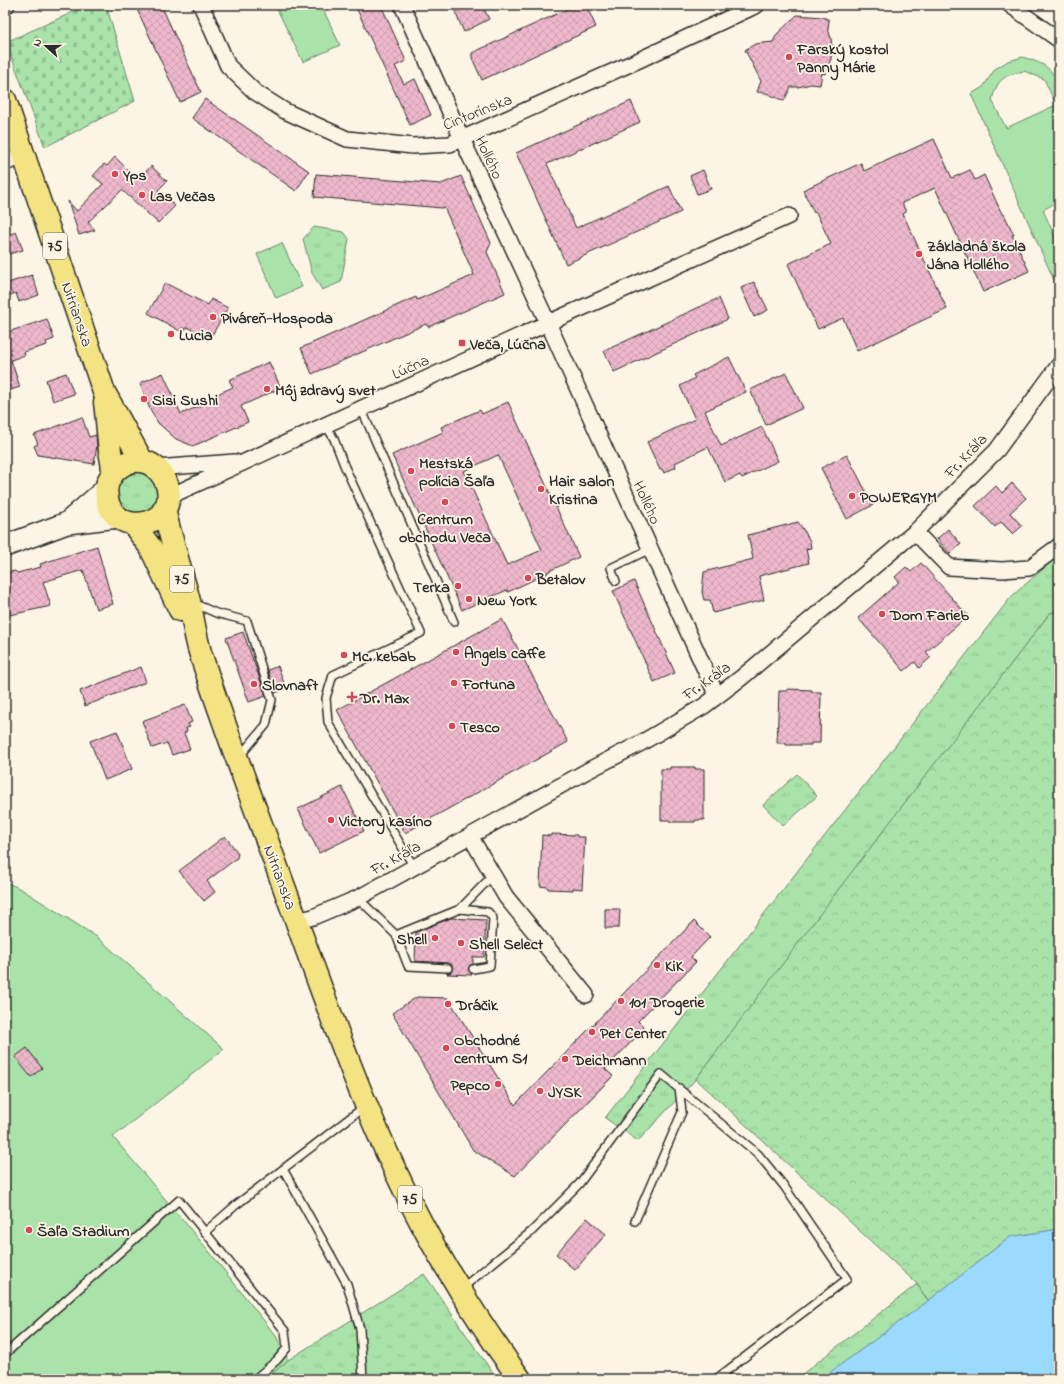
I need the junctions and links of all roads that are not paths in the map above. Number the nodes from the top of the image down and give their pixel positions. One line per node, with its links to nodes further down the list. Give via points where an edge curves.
1 (201, 5): 8 (street, Cintorínska, via 228,66 255,92 285,111 347,139 412,146 450,144)
2 (402, 5): 8 (street, Hollého)
3 (757, 5): 8 (street, Cintorínska)
4 (1010, 5): 5 (street)
5 (1026, 10): 6 (street)
6 (1059, 40)
7 (5, 100): 9 (main road, Nitrianska / 75)
8 (462, 139): 11 (street, Hollého)
9 (15, 159): 13 (main road, Nitrianska / 75)
10 (789, 216): 11 (street)
11 (548, 323): 14 (street, Lúčna); 25 (street, Hollého)
12 (1059, 365): 22 (street, Fr. Kráľa, via 997,450)
13 (104, 392): 17 (main road, Nitrianska / 75); 18 (main road, Nitrianska / 75)
14 (361, 408): 15 (street, Lúčna); 28 (lane)
15 (326, 425): 16 (street, Lúčna); 33 (lane, via 421,634 333,675 326,698 328,722)
16 (244, 461): 17 (street, Lúčna); 19 (street, Lúčna)
17 (149, 464): 18 (main road, via 136,461 123,465); 19 (main road, Nitrianska / 75, via 161,472 168,483)
18 (110, 481): 20 (main road, Nitrianska / 75, via 106,496 110,508); 21 (main road)
19 (166, 503): 20 (main road, via 160,514 150,521 145,523); 27 (main road, Nitrianska / 75)
20 (125, 520): 21 (main road); 29 (main road, Nitrianska / 75, via 151,548)
21 (67, 523): 23 (main road)
22 (915, 532): 24 (street, via 949,567 1002,570 1029,568); 30 (street, Fr. Kráľa)
23 (5, 546)
24 (1059, 546)
25 (650, 549): 26 (lane, via 611,568); 30 (street, Hollého)
26 (616, 581)
27 (188, 600): 29 (main road, Nitrianska / 75); 31 (lane, via 216,613 248,621 272,700 266,725)
28 (454, 622)
29 (199, 649): 31 (main road, Nitrianska / 75)
30 (717, 696): 32 (street, Fr. Kráľa, via 641,743)
31 (237, 760): 37 (main road, Nitrianska / 75)
32 (470, 836): 33 (street, Fr. Kráľa); 34 (street)
33 (414, 867): 35 (street, Fr. Kráľa)
34 (493, 875): 36 (lane); 41 (street, via 506,897)
35 (358, 898): 37 (street, Fr. Kráľa, via 313,918); 38 (lane)
36 (460, 909): 38 (lane); 40 (lane, via 488,912 493,918 490,966)
37 (297, 921): 43 (main road, Nitrianska / 75, via 315,974)
38 (396, 936): 39 (lane, via 408,966)
39 (448, 968)
40 (473, 969)
41 (586, 995)
42 (679, 1088): 45 (lane, via 682,1112); 47 (lane, via 661,1074 579,1184 531,1232); 52 (lane, via 758,1154 784,1186 847,1279)
43 (367, 1105): 44 (lane); 47 (main road, 75, via 384,1147 430,1239)
44 (282, 1169): 46 (lane); 50 (lane, via 347,1284 360,1329)
45 (635, 1221)
46 (205, 1232): 48 (lane, via 179,1200); 49 (lane, via 285,1331 286,1348 277,1360)
47 (460, 1289): 51 (main road, 75)
48 (5, 1354)
49 (255, 1379)
50 (362, 1379)
51 (520, 1379)
52 (716, 1379)

